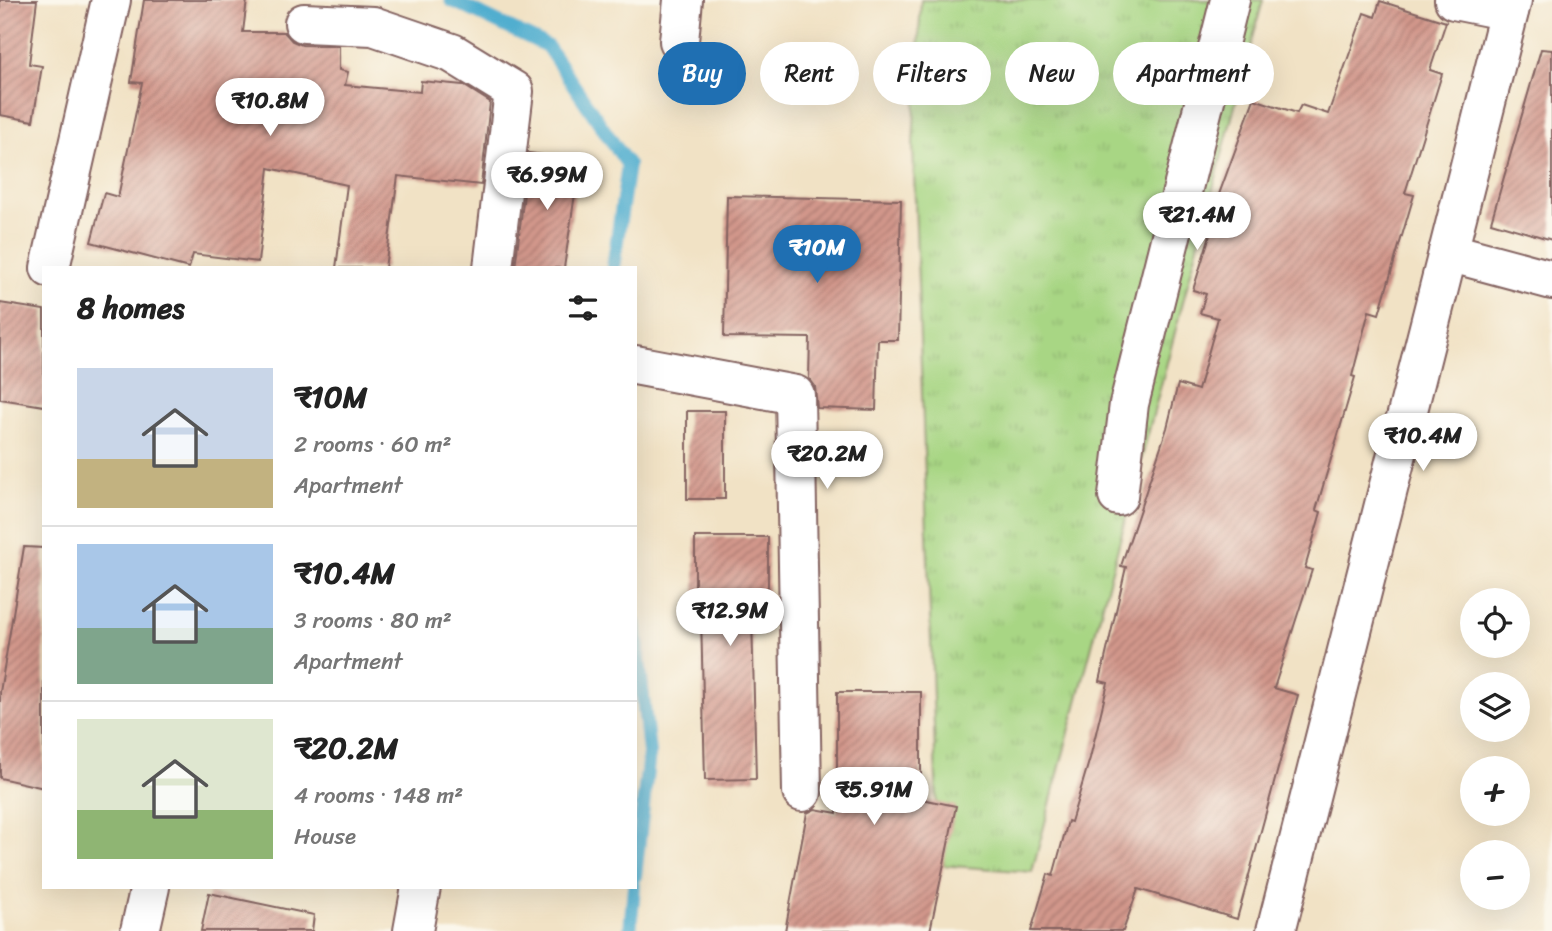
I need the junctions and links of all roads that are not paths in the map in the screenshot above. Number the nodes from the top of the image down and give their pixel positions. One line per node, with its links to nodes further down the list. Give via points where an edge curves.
1 (111, 0): 9 (street)
2 (682, 0): 7 (street)
3 (1230, 0): 13 (street, via 1129,404)
4 (1454, 0): 5 (street)
5 (1511, 5): 8 (street)
6 (304, 23): 10 (street, via 373,26 452,53 514,91)
7 (679, 41)
8 (1448, 252): 11 (street); 19 (street)
9 (50, 266)
10 (493, 266)
11 (1552, 280)
12 (637, 365): 14 (street, via 795,395)
13 (1118, 496)
14 (802, 792)
15 (150, 889): 17 (street)
16 (421, 889): 18 (street)
17 (140, 931)
18 (413, 931)
19 (1276, 931)

